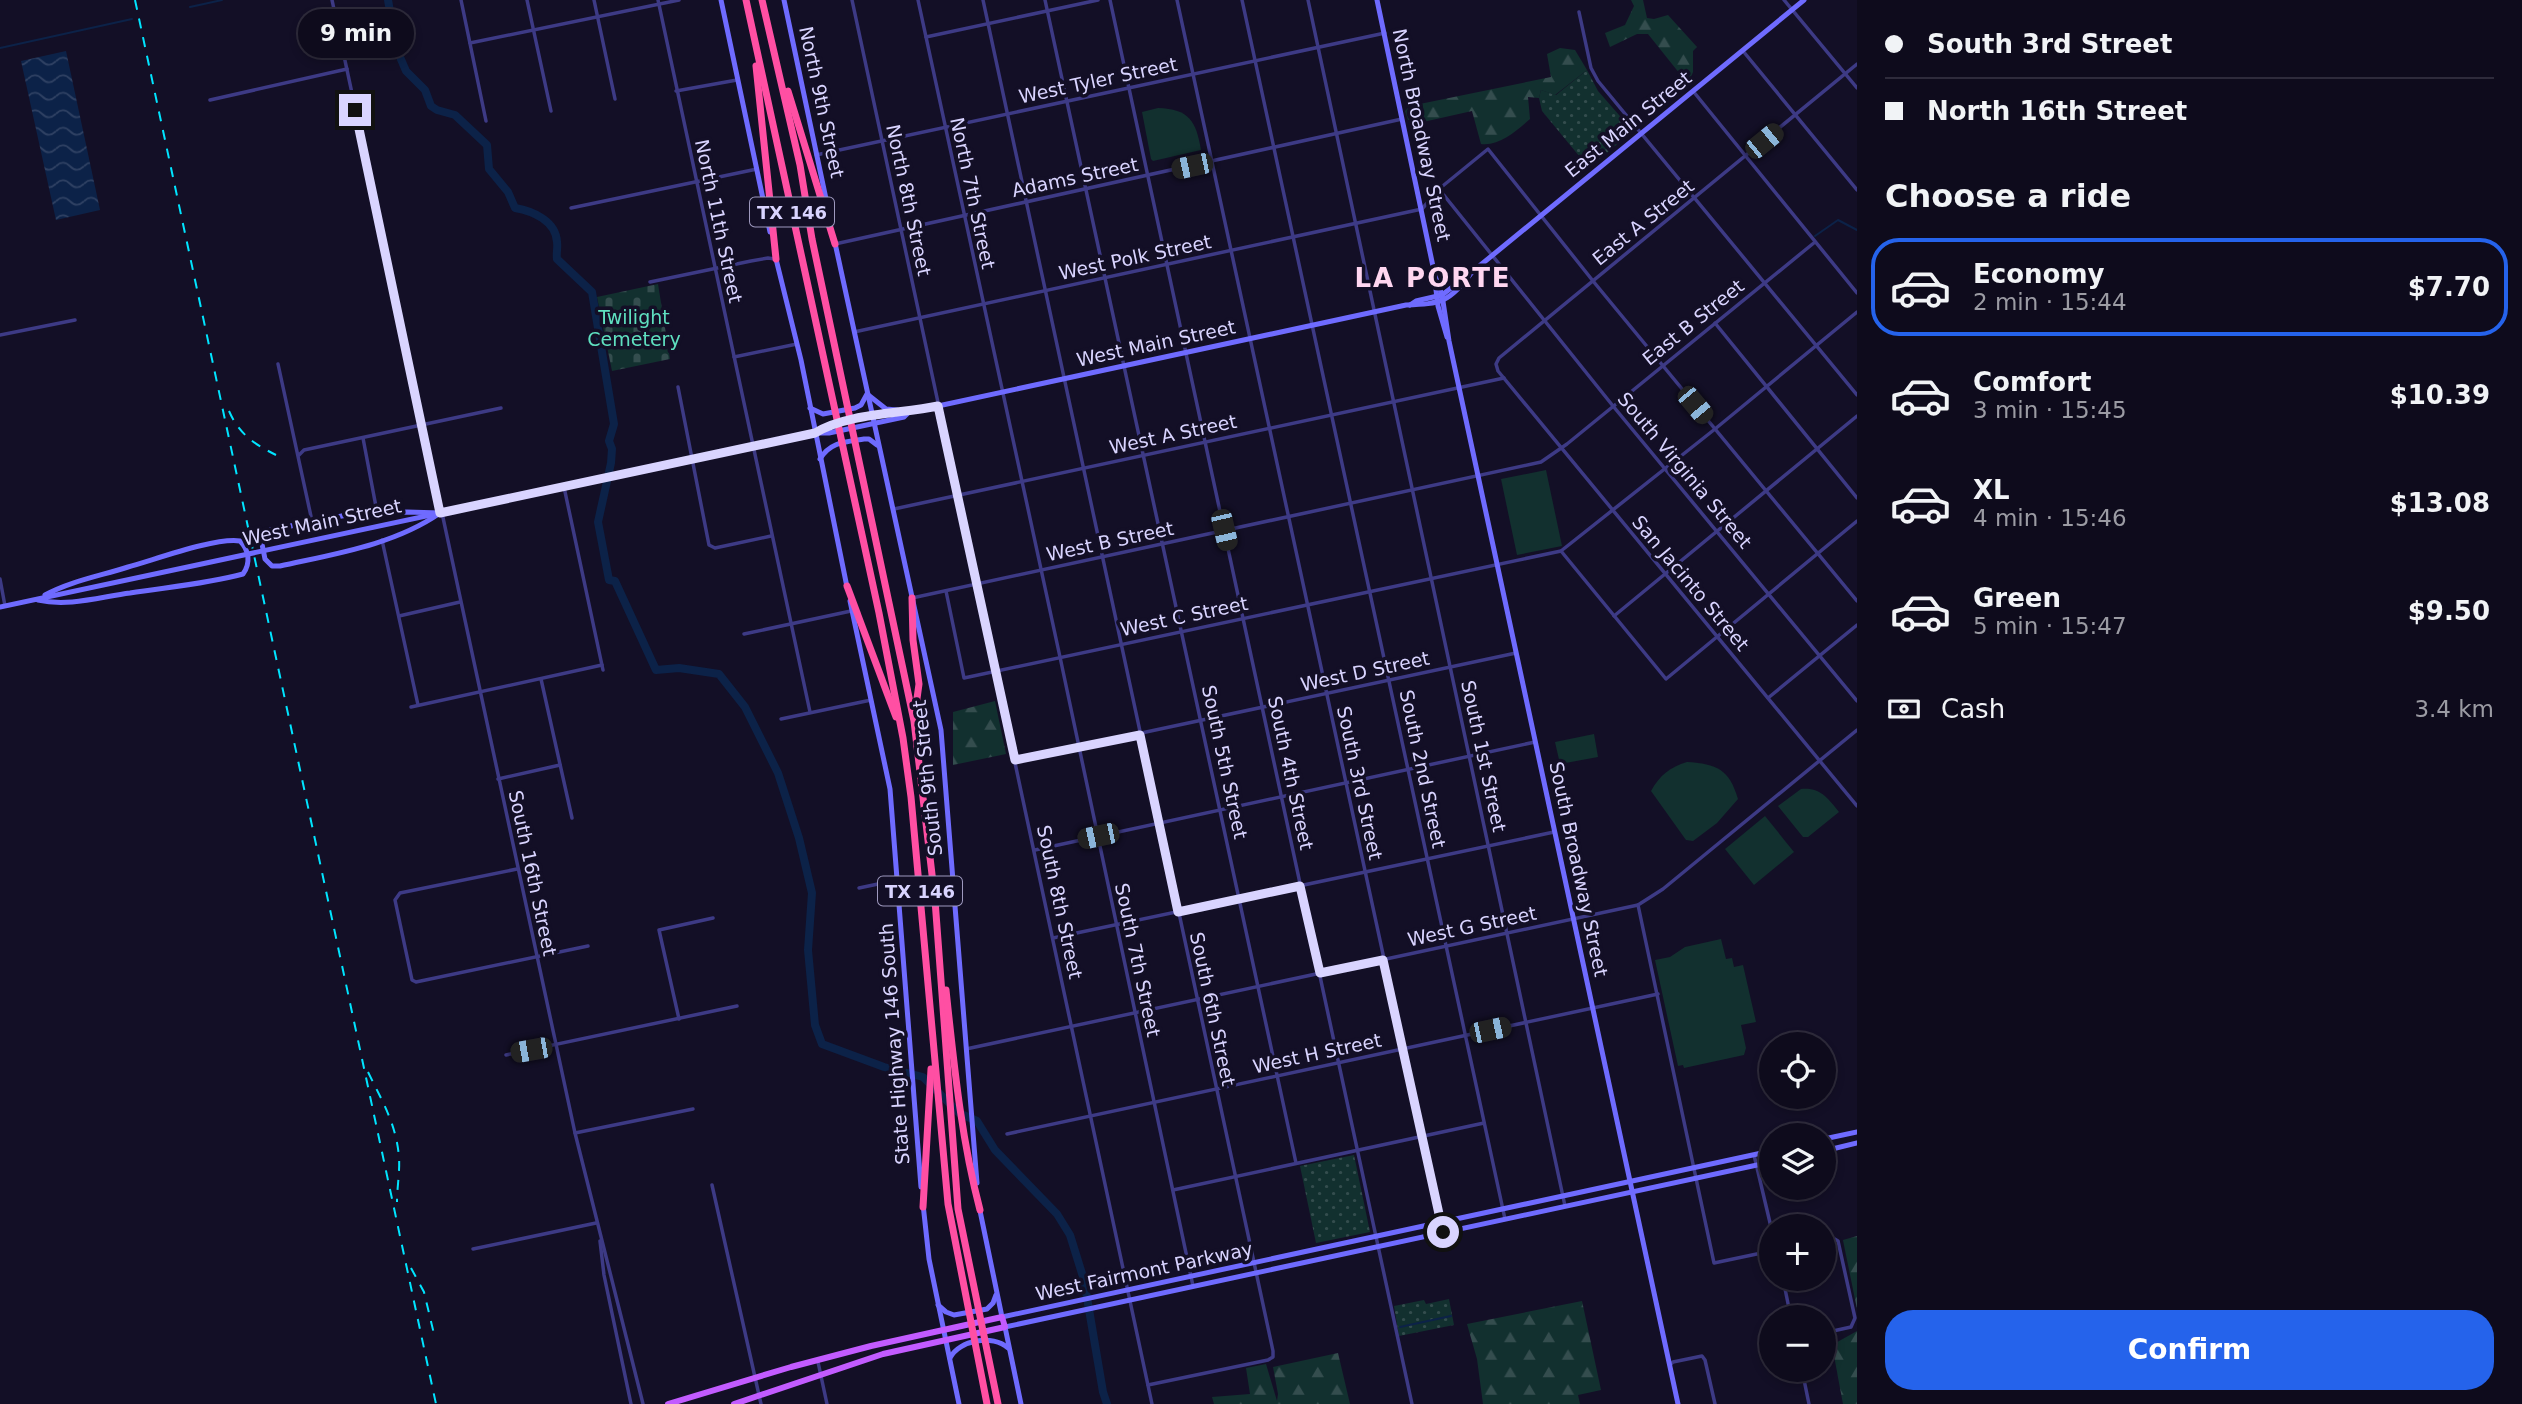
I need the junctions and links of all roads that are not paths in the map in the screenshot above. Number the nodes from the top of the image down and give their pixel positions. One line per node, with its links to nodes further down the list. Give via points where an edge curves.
1 (332, 0): 38 (street, South 16th Street)
2 (461, 0): 33 (street)
3 (527, 0): 28 (street)
4 (594, 0): 26 (street)
5 (678, 0): 22 (street)
6 (721, 0): 41 (main road, State Highway 146 South)
7 (746, 0): 29 (highway, TX 146)
8 (762, 0): 32 (highway, TX 146)
9 (784, 0): 59 (main road, North 9th Street)
10 (852, 0): 57 (street, North 8th Street)
11 (918, 0): 31 (street, North 7th Street)
12 (983, 0): 27 (street, South 6th Street)
13 (1045, 0): 24 (street, South 5th Street)
14 (1098, 0): 24 (street)
15 (1110, 0): 42 (street, South 4th Street)
16 (1177, 0): 39 (street, South 3rd Street)
17 (1242, 0): 36 (street, South 2nd Street)
18 (1308, 0): 34 (street, South 1st Street)
19 (1377, 0): 30 (main road, North Broadway Street)
20 (1784, 0): 23 (street)
21 (1804, 0): 23 (main road, East Main Street)
22 (658, 2): 26 (street); 44 (street, North 11th Street)
23 (1793, 9): 35 (main road, East Main Street); 40 (street)
24 (1048, 11): 27 (street); 48 (street, South 5th Street)
25 (1579, 12): 55 (street, via 1593,74)
26 (597, 17): 28 (street); 46 (street)
27 (988, 24): 31 (street); 50 (street, South 6th Street)
28 (534, 30): 33 (street); 49 (street)
29 (752, 31): 81 (highway); 212 (highway, TX 146)
30 (1385, 33): 34 (street, West Tyler Street); 52 (main road, North Broadway Street)
31 (926, 37): 54 (street, North 7th Street)
32 (772, 41): 78 (highway); 208 (highway, TX 146)
33 (470, 43): 53 (street)
34 (1318, 47): 36 (street, West Tyler Street); 56 (street, South 1st Street)
35 (1742, 51): 45 (main road, East Main Street); 51 (street)
36 (1256, 61): 39 (street, West Tyler Street); 58 (street, South 2nd Street)
37 (1857, 64): 40 (street, East A Street)
38 (346, 69): 47 (street); 126 (street, South 16th Street)
39 (1193, 74): 42 (street, West Tyler Street); 61 (street, South 3rd Street)
40 (1845, 74): 43 (street); 51 (street, East A Street)
41 (737, 80): 44 (street); 62 (main road, State Highway 146 South)
42 (1129, 88): 48 (street, West Tyler Street); 63 (street, South 4th Street)
43 (1857, 88)
44 (676, 91): 64 (street, North 11th Street)
45 (1693, 91): 55 (main road, East Main Street); 60 (street)
46 (615, 99)
47 (210, 100)
48 (1068, 101): 50 (street, West Tyler Street); 65 (street, South 5th Street)
49 (551, 111)
50 (1007, 114): 54 (street, West Tyler Street); 69 (street, South 6th Street)
51 (1796, 115): 60 (street, East A Street); 67 (street)
52 (1402, 119): 56 (street, Adams Street); 71 (main road, North Broadway Street)
53 (486, 121)
54 (945, 127): 57 (street, West Tyler Street); 72 (street, North 7th Street)
55 (1640, 133): 68 (street); 73 (main road, East Main Street)
56 (1336, 134): 58 (street, Adams Street); 74 (street, South 1st Street)
57 (881, 141): 59 (street, West Tyler Street); 75 (street, North 8th Street)
58 (1274, 148): 61 (street, Adams Street); 76 (street, South 2nd Street)
59 (816, 155): 78 (main road, North 9th Street)
60 (1745, 156): 68 (street, East A Street); 77 (street)
61 (1211, 162): 63 (street, Adams Street); 79 (street, South 3rd Street)
62 (757, 169): 64 (street); 81 (main road, State Highway 146 South)
63 (1148, 175): 65 (street, Adams Street); 82 (street, South 4th Street)
64 (696, 182): 70 (street); 83 (street, North 11th Street)
65 (1087, 189): 69 (street, Adams Street); 84 (street, South 5th Street)
66 (1439, 189): 71 (street); 73 (street, via 1489,149); 80 (street, South Virginia Street)
67 (1857, 190)
68 (1695, 198): 85 (street, East A Street); 87 (street)
69 (1025, 202): 72 (street, Adams Street); 88 (street, South 6th Street)
70 (571, 208)
71 (1422, 209): 74 (street, West Polk Street); 90 (main road, North Broadway Street)
72 (964, 216): 75 (street, Adams Street); 91 (street, North 7th Street)
73 (1541, 216): 80 (main road, East Main Street); 85 (street)
74 (1355, 224): 76 (street, West Polk Street); 92 (street, South 1st Street)
75 (900, 230): 78 (street, Adams Street); 94 (street, North 8th Street)
76 (1294, 237): 79 (street, West Polk Street); 98 (street, South 2nd Street)
77 (1815, 242): 87 (street, East B Street); 89 (street)
78 (835, 244): 99 (main road, North 9th Street)
79 (1230, 251): 82 (street, West Polk Street); 101 (street, South 3rd Street)
80 (1492, 255): 90 (main road, East Main Street); 96 (street, South Virginia Street)
81 (776, 259): 83 (street); 102 (main road, State Highway 146 South)
82 (1168, 264): 84 (street, West Polk Street); 104 (street, South 4th Street)
83 (715, 268): 86 (street); 105 (street, North 11th Street)
84 (1106, 278): 88 (street, West Polk Street); 108 (street, South 5th Street)
85 (1593, 281): 96 (street, East A Street); 107 (street)
86 (650, 282)
87 (1764, 283): 97 (street, East B Street); 103 (street)
88 (1045, 291): 91 (street, West Polk Street); 110 (street, South 6th Street)
89 (1857, 293)
90 (1440, 299): 92 (main road, West Main Street); 113 (main road, South Broadway Street, via 1443,330)
91 (983, 304): 94 (street, West Polk Street); 114 (street, North 7th Street)
92 (1375, 312): 98 (main road, West Main Street); 117 (street, South 1st Street)
93 (1857, 312): 103 (street)
94 (920, 318): 99 (street, West Polk Street); 118 (street, North 8th Street)
95 (75, 320): 100 (street)
96 (1544, 321): 109 (street, East A Street, via 1499,358 1496,364); 119 (street, South Virginia Street)
97 (1715, 323): 107 (street, East B Street); 111 (street)
98 (1314, 325): 101 (main road, West Main Street); 123 (street, South 2nd Street)
99 (854, 332): 115 (main road, North 9th Street)
100 (0, 335)
101 (1249, 339): 104 (main road, West Main Street); 127 (street, South 3rd Street)
102 (797, 344): 105 (street); 121 (main road, State Highway 146 South)
103 (1815, 345): 111 (street); 116 (street)
104 (1187, 353): 108 (main road, West Main Street); 131 (street, South 4th Street)
105 (734, 357): 132 (street, North 11th Street)
106 (278, 364): 136 (street)
107 (1662, 365): 119 (street, East B Street); 128 (street)
108 (1125, 366): 110 (main road, West Main Street); 137 (street, South 5th Street)
109 (1504, 378): 113 (street); 134 (street, San Jacinto Street)
110 (1064, 379): 114 (main road, West Main Street); 140 (street, South 6th Street)
111 (1767, 386): 128 (street); 135 (street)
112 (678, 387): 139 (street)
113 (1459, 387): 117 (street, West A Street); 142 (main road, South Broadway Street)
114 (1002, 393): 118 (main road, West Main Street); 143 (street, South 7th Street)
115 (867, 394): 121 (main road, via 855,408 823,414); 122 (main road, via 886,409); 125 (main road, North 9th Street)
116 (1857, 396)
117 (1394, 401): 123 (street, West A Street); 145 (street, South 1st Street)
118 (938, 406): 122 (main road, West Main Street); 147 (street, South 8th Street)
119 (1613, 406): 134 (street, East B Street); 141 (street, South Virginia Street)
120 (501, 408): 126 (street)
121 (810, 408): 129 (main road, State Highway 146 South)
122 (909, 412): 125 (main road, West Main Street, via 904,417)
123 (1333, 415): 127 (street, West A Street); 149 (street, South 2nd Street)
124 (1857, 416): 135 (street)
125 (872, 420): 129 (main road, West Main Street); 133 (main road, South 9th Street)
126 (423, 425): 130 (street); 153 (street, South 16th Street)
127 (1269, 428): 131 (street, West A Street); 154 (street, South 3rd Street)
128 (1715, 429): 141 (street); 146 (street)
129 (815, 433): 132 (main road, West Main Street); 138 (main road, State Highway 146 South)
130 (363, 438): 136 (street, via 304,450); 152 (street)
131 (1206, 442): 137 (street, West A Street); 157 (street, South 4th Street)
132 (752, 447): 139 (main road, West Main Street); 159 (street, North 11th Street)
133 (879, 447): 138 (main road, via 869,439 832,445); 150 (main road, South 9th Street)
134 (1562, 448): 142 (street, East B Street, via 1541,462); 151 (street, San Jacinto Street)
135 (1817, 449): 146 (street); 148 (street)
136 (299, 455): 155 (street)
137 (1144, 455): 140 (street, West A Street); 161 (street, South 5th Street)
138 (820, 459): 171 (main road, State Highway 146 South)
139 (693, 460): 144 (main road, West Main Street); 159 (street, via 711,547)
140 (1083, 468): 143 (street, West A Street); 164 (street, South 6th Street)
141 (1665, 469): 151 (street); 158 (street, South Virginia Street)
142 (1478, 475): 145 (street, West B Street); 165 (main road, South Broadway Street)
143 (1022, 481): 147 (street, West A Street); 166 (street, South 7th Street)
144 (564, 486): 153 (main road, West Main Street); 196 (street, via 603,668)
145 (1413, 490): 149 (street, West B Street); 168 (street, South 1st Street)
146 (1765, 491): 158 (street); 163 (street)
147 (958, 495): 150 (street, West A Street); 170 (street, South 8th Street)
148 (1857, 498)
149 (1352, 503): 154 (street, West B Street); 173 (street, South 2nd Street)
150 (894, 509): 175 (main road, South 9th Street)
151 (1613, 510): 162 (street); 167 (street, San Jacinto Street)
152 (377, 512): 153 (main road); 155 (main road)
153 (440, 513): 160 (main road); 176 (main road, West Main Street); 178 (street, South 16th Street)
154 (1288, 517): 157 (street, West B Street); 179 (street, South 3rd Street)
155 (312, 521): 160 (main road, via 265,533 261,542 267,562 280,566)
156 (1857, 521): 163 (street)
157 (1224, 530): 161 (street, West B Street); 184 (street, South 4th Street)
158 (1717, 531): 167 (street); 174 (street, South Virginia Street)
159 (771, 536): 185 (street, North 11th Street)
160 (382, 540): 183 (street)
161 (1163, 544): 164 (street, West B Street); 187 (street, South 5th Street)
162 (1561, 551): 165 (street, West C Street); 182 (street)
163 (1817, 553): 174 (street); 177 (street)
164 (1102, 557): 166 (street, West B Street); 190 (street, South 6th Street)
165 (1497, 564): 168 (street, West C Street); 191 (main road, South Broadway Street)
166 (1040, 570): 170 (street, West B Street); 193 (street, South 7th Street)
167 (1665, 574): 182 (street); 189 (street, San Jacinto Street)
168 (1432, 578): 173 (street, West C Street); 194 (street, South 1st Street)
169 (0, 579): 180 (street)
170 (977, 584): 172 (street, West B Street); 195 (street, South 8th Street)
171 (847, 586): 181 (main road, State Highway 146 South); 212 (highway)
172 (946, 591): 175 (street, West B Street); 195 (street, West C Street, via 964,677)
173 (1371, 591): 179 (street, West C Street); 197 (street, South 2nd Street)
174 (1768, 594): 189 (street); 192 (street, South Virginia Street)
175 (912, 598): 208 (highway, via 919,684); 262 (main road, South 9th Street, via 941,730)
176 (37, 599): 176 (main road, via 73,602 162,590 228,578 243,573 249,562 240,541 233,540 165,555 61,587); 180 (main road, West Main Street)
177 (1857, 601)
178 (460, 602): 183 (street); 198 (street, South 16th Street)
179 (1307, 605): 184 (street, West C Street); 199 (street, South 3rd Street)
180 (2, 606)
181 (851, 611): 185 (street); 201 (main road, State Highway 146 South)
182 (1614, 616): 189 (street, via 1666,679)
183 (399, 617): 203 (street)
184 (1244, 618): 187 (street, West C Street); 205 (street, South 4th Street)
185 (791, 624): 188 (street); 206 (street, North 11th Street)
186 (1857, 625): 192 (street)
187 (1182, 631): 190 (street, West C Street); 209 (street, South 5th Street)
188 (744, 634)
189 (1716, 637): 200 (street, San Jacinto Street)
190 (1121, 644): 193 (street, West C Street); 211 (street, South 6th Street)
191 (1516, 653): 194 (street, West D Street); 213 (main road, South Broadway Street)
192 (1820, 656): 200 (street); 202 (street, South Virginia Street)
193 (1060, 657): 195 (street, West C Street); 214 (street, South 7th Street)
194 (1450, 667): 197 (street, West D Street); 215 (street, South 1st Street)
195 (996, 671): 216 (street, South 8th Street)
196 (541, 679): 198 (street); 218 (street)
197 (1390, 680): 199 (street, West D Street); 219 (street, South 2nd Street)
198 (479, 691): 203 (street); 220 (street, South 16th Street)
199 (1326, 694): 205 (street, West D Street); 221 (street, South 3rd Street)
200 (1768, 698): 217 (street, San Jacinto Street)
201 (871, 700): 206 (street); 234 (main road, State Highway 146 South, via 890,789)
202 (1857, 701)
203 (418, 705): 204 (street)
204 (411, 707)
205 (1263, 708): 209 (street, West D Street); 222 (street, South 4th Street)
206 (810, 712): 207 (street)
207 (781, 719)
208 (915, 721): 238 (highway, TX 146)
209 (1202, 722): 211 (street, West D Street); 224 (street, South 5th Street)
210 (1857, 730): 217 (street)
211 (1140, 735): 214 (street, West D Street); 226 (street, South 6th Street)
212 (903, 738): 266 (highway, TX 146)
213 (1535, 742): 215 (street); 227 (main road, South Broadway Street)
214 (1078, 748): 216 (street, West D Street); 228 (street, South 7th Street)
215 (1471, 755): 219 (street); 229 (street, South 1st Street)
216 (1015, 760): 230 (street, South 8th Street)
217 (1819, 761): 223 (street, San Jacinto Street); 239 (street)
218 (561, 765): 220 (street); 225 (street)
219 (1409, 769): 221 (street); 231 (street, South 2nd Street)
220 (498, 779): 232 (street, South 16th Street)
221 (1345, 783): 222 (street); 233 (street, South 3rd Street)
222 (1282, 796): 224 (street); 235 (street, South 4th Street)
223 (1857, 806)
224 (1221, 810): 226 (street); 237 (street, South 5th Street)
225 (572, 818)
226 (1158, 823): 228 (street); 240 (street, South 6th Street)
227 (1555, 832): 229 (street); 242 (main road, South Broadway Street)
228 (1098, 836): 230 (street); 243 (street, South 7th Street)
229 (1490, 845): 231 (street); 244 (street, South 1st Street)
230 (1035, 850): 245 (street, South 8th Street)
231 (1428, 859): 233 (street); 247 (street, South 2nd Street)
232 (517, 869): 248 (street, South 16th Street); 248 (street, via 400,893 395,900 412,980)
233 (1365, 872): 235 (street); 249 (street, South 3rd Street)
234 (897, 880): 236 (street); 296 (main road, State Highway 146 South)
235 (1300, 886): 237 (street); 250 (street, South 4th Street)
236 (859, 888)
237 (1239, 899): 240 (street); 251 (street, South 5th Street)
238 (935, 900): 298 (highway, via 961,1126); 344 (highway, TX 146, via 958,1209)
239 (1638, 905): 242 (street, West G Street); 252 (street)
240 (1178, 912): 243 (street); 253 (street, South 6th Street)
241 (713, 918): 257 (street, via 659,930)
242 (1574, 919): 244 (street, West G Street); 255 (main road, South Broadway Street)
243 (1116, 925): 245 (street); 256 (street, South 7th Street)
244 (1508, 933): 247 (street, West G Street); 258 (street, South 1st Street)
245 (1052, 939): 259 (street, South 8th Street)
246 (588, 946): 248 (street)
247 (1447, 946): 249 (street, West G Street); 260 (street, South 2nd Street)
248 (537, 956): 261 (street, South 16th Street)
249 (1383, 960): 250 (street, West G Street); 263 (street, South 3rd Street)
250 (1320, 973): 251 (street, West G Street); 265 (street, South 4th Street)
251 (1258, 987): 253 (street, West G Street); 267 (street, South 5th Street)
252 (1658, 994): 255 (street, West H Street); 285 (street)
253 (1196, 1000): 256 (street, West G Street); 268 (street, South 6th Street)
254 (737, 1006): 257 (street)
255 (1592, 1008): 258 (street, West H Street); 288 (main road, South Broadway Street)
256 (1136, 1013): 259 (street, West G Street); 269 (street, South 7th Street)
257 (679, 1019): 261 (street)
258 (1527, 1022): 260 (street, West H Street); 293 (street, South 1st Street)
259 (1072, 1027): 262 (street, West G Street); 271 (street, South 8th Street)
260 (1466, 1035): 263 (street, West H Street); 272 (street, South 2nd Street)
261 (555, 1045): 264 (street); 274 (street, South 16th Street)
262 (966, 1049): 298 (main road, South 9th Street)
263 (1403, 1049): 265 (street, West H Street); 276 (street, South 3rd Street)
264 (506, 1055)
265 (1339, 1062): 267 (street, West H Street); 280 (street, South 4th Street)
266 (933, 1071): 296 (highway); 343 (highway, via 948,1204)
267 (1277, 1076): 268 (street, West H Street); 283 (street, South 5th Street)
268 (1216, 1089): 269 (street, West H Street); 286 (street, South 6th Street)
269 (1155, 1102): 271 (street, West H Street); 291 (street, South 7th Street)
270 (694, 1109): 274 (street)
271 (1092, 1115): 275 (street, West H Street); 316 (street, South 8th Street)
272 (1485, 1123): 276 (street); 297 (street, South 2nd Street)
273 (1857, 1132): 277 (main road)
274 (575, 1133): 301 (street, South 16th Street)
275 (1007, 1134)
276 (1422, 1136): 280 (street); 302 (street, South 3rd Street)
277 (1836, 1136)
278 (1857, 1143): 279 (main road)
279 (1836, 1148)
280 (1357, 1150): 283 (street); 304 (street, South 4th Street)
281 (1759, 1154): 282 (main road, West Fairmont Parkway)
282 (1754, 1155): 284 (street); 285 (main road, West Fairmont Parkway)
283 (1296, 1163): 286 (street)
284 (1757, 1165): 287 (main road, West Fairmont Parkway); 299 (street)
285 (1694, 1167): 287 (street); 288 (main road, West Fairmont Parkway)
286 (1235, 1177): 291 (street); 312 (street, South 6th Street)
287 (1697, 1178): 292 (main road, West Fairmont Parkway); 310 (street, via 1714,1263)
288 (1629, 1181): 290 (main road, West Fairmont Parkway); 292 (main road, South Broadway Street)
289 (712, 1185): 332 (street)
290 (1594, 1189): 293 (main road, West Fairmont Parkway); 294 (main road)
291 (1173, 1190): 314 (street, South 7th Street)
292 (1632, 1192): 294 (main road, West Fairmont Parkway); 330 (main road, South Broadway Street)
293 (1564, 1196): 295 (street, South 1st Street); 297 (main road, West Fairmont Parkway)
294 (1597, 1199): 295 (main road, West Fairmont Parkway)
295 (1565, 1206): 300 (main road, West Fairmont Parkway)
296 (923, 1207): 320 (main road, State Highway 146 South)
297 (1503, 1209): 300 (street, South 2nd Street); 302 (main road, West Fairmont Parkway)
298 (980, 1210): 317 (main road)
299 (1768, 1214)
300 (1505, 1219): 303 (main road, West Fairmont Parkway)
301 (596, 1223): 305 (street, South 16th Street); 308 (street)
302 (1440, 1223): 303 (street, South 3rd Street); 304 (main road, West Fairmont Parkway)
303 (1443, 1232): 307 (main road, West Fairmont Parkway)
304 (1376, 1236): 307 (street, South 4th Street); 309 (main road, West Fairmont Parkway)
305 (600, 1238): 336 (street, South 16th Street); 337 (street, South 16th Street)
306 (1836, 1238): 325 (street, via 1855,1323)
307 (1378, 1247): 311 (main road, West Fairmont Parkway); 347 (street, South 4th Street)
308 (474, 1249)
309 (1314, 1250): 311 (main road); 312 (main road, West Fairmont Parkway)
310 (1759, 1254)
311 (1317, 1260): 313 (main road, West Fairmont Parkway)
312 (1252, 1263): 313 (street, South 6th Street); 314 (main road, West Fairmont Parkway)
313 (1256, 1273): 315 (main road, West Fairmont Parkway); 334 (street, South 6th Street, via 1273,1357)
314 (1191, 1276): 315 (street, South 7th Street); 316 (main road, West Fairmont Parkway)
315 (1193, 1286): 318 (main road, West Fairmont Parkway)
316 (1127, 1290): 318 (street, South 8th Street); 319 (main road, West Fairmont Parkway)
317 (997, 1292): 320 (main road, via 987,1308 954,1315); 322 (main road)
318 (1129, 1300): 321 (main road, West Fairmont Parkway); 334 (street, South 8th Street)
319 (1066, 1303): 321 (main road); 322 (main road, West Fairmont Parkway)
320 (938, 1305): 324 (main road, State Highway 146 South)
321 (1067, 1314): 323 (main road, West Fairmont Parkway)
322 (1002, 1317): 323 (main road); 324 (main road, West Fairmont Parkway)
323 (1005, 1327): 326 (main road, West Fairmont Parkway); 327 (main road)
324 (943, 1330): 326 (main road, State Highway 146 South); 329 (main road, West Fairmont Parkway)
325 (1836, 1330)
326 (945, 1339): 328 (main road, State Highway 146 South); 331 (main road, West Fairmont Parkway)
327 (1010, 1350): 328 (main road, via 990,1340 957,1348); 345 (main road)
328 (949, 1359): 342 (main road, State Highway 146 South)
329 (817, 1360): 331 (street); 332 (main road, West Fairmont Parkway)
330 (1670, 1365): 348 (main road, South Broadway Street); 349 (street, via 1702,1356)
331 (821, 1375): 335 (main road, West Fairmont Parkway); 341 (street)
332 (755, 1377): 335 (street); 338 (main road, West Fairmont Parkway)
333 (1804, 1382): 350 (street)
334 (1148, 1385): 346 (street, South 8th Street)
335 (759, 1395): 339 (main road, West Fairmont Parkway); 340 (street)
336 (631, 1404)
337 (642, 1404)
338 (668, 1404)
339 (734, 1404)
340 (761, 1404)
341 (827, 1404)
342 (958, 1404)
343 (986, 1404)
344 (998, 1404)
345 (1021, 1404)
346 (1152, 1404)
347 (1412, 1404)
348 (1678, 1404)
349 (1715, 1404)
350 (1809, 1404)

